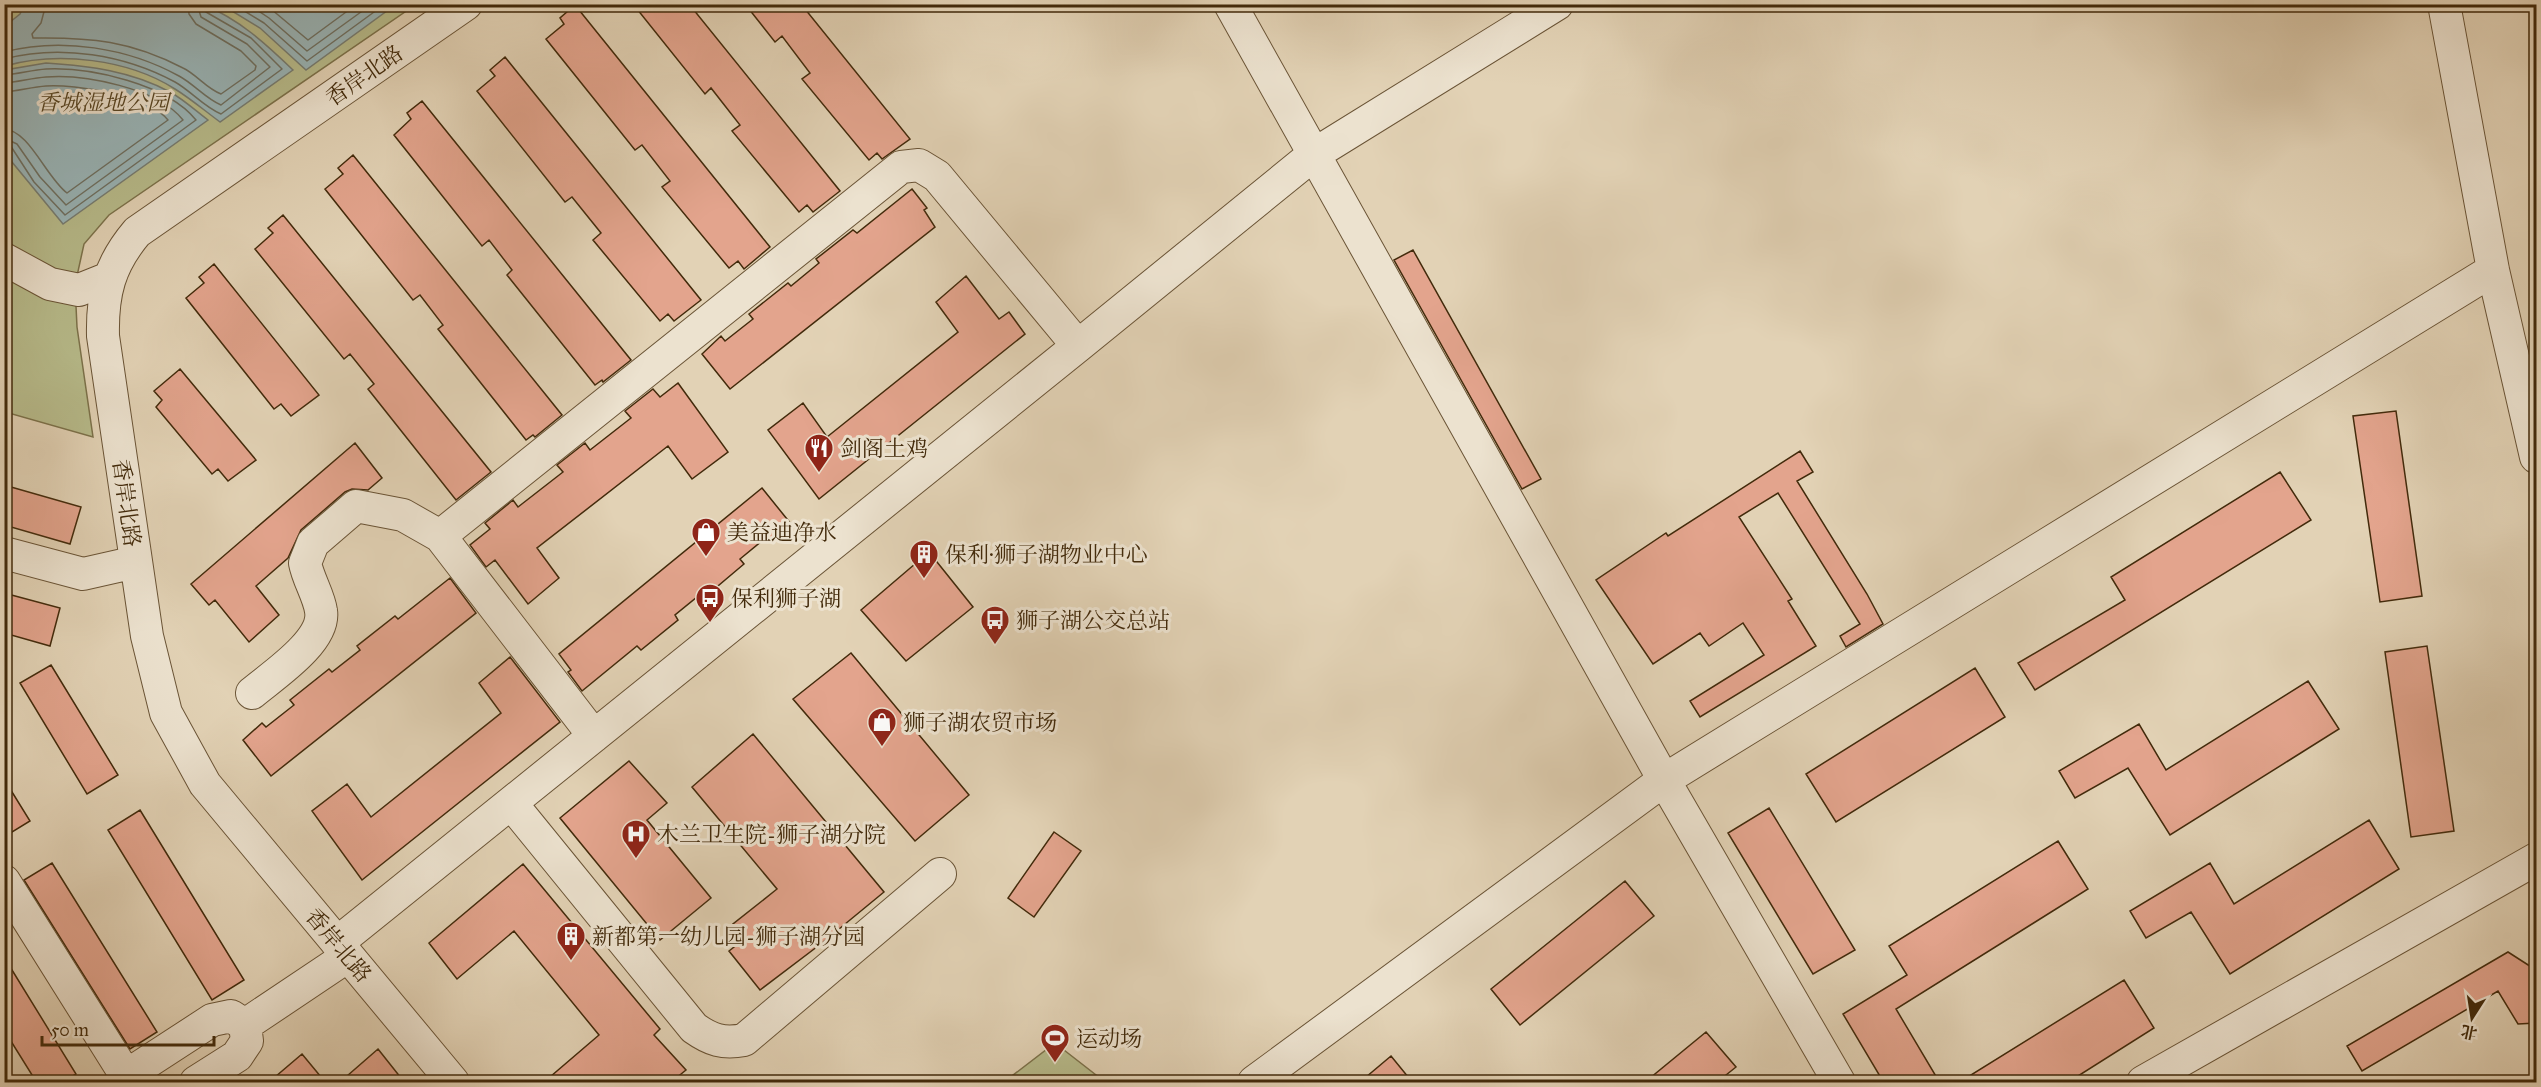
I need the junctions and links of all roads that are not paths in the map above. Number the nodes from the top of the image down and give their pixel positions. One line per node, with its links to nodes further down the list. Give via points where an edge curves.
1 (466, 4): 8 (street, 香岸北路, via 137,232)
2 (1230, 4): 5 (street)
3 (1557, 4): 5 (street)
4 (2444, 4): 7 (street)
5 (1313, 154): 9 (street); 16 (street)
6 (4, 259): 8 (street, via 50,284)
7 (2493, 270): 10 (street); 16 (street)
8 (97, 291): 13 (street, 香岸北路)
9 (1078, 346): 11 (street, via 937,176 919,165 901,167); 15 (street)
10 (2536, 457)
11 (440, 536): 14 (street, via 403,515 356,506 313,543 305,563 322,612 317,633); 15 (street)
12 (4, 553): 13 (street, via 83,574)
13 (136, 562): 21 (street, 香岸北路, via 147,636 166,713 205,784)
14 (252, 693)
15 (594, 736): 17 (street)
16 (1664, 780): 26 (street); 27 (street)
17 (511, 803): 19 (street, via 694,1028 709,1039 728,1043 744,1040); 21 (street)
18 (2536, 859): 28 (street)
19 (940, 874)
20 (4, 881): 23 (street)
21 (343, 949): 22 (street); 25 (street, 香岸北路)
22 (245, 1025): 23 (street, via 231,1016 212,1020); 24 (street, via 247,1041 237,1056)
23 (128, 1079)
24 (196, 1083)
25 (453, 1083)
26 (1254, 1083)
27 (1839, 1083)
28 (2143, 1083)

